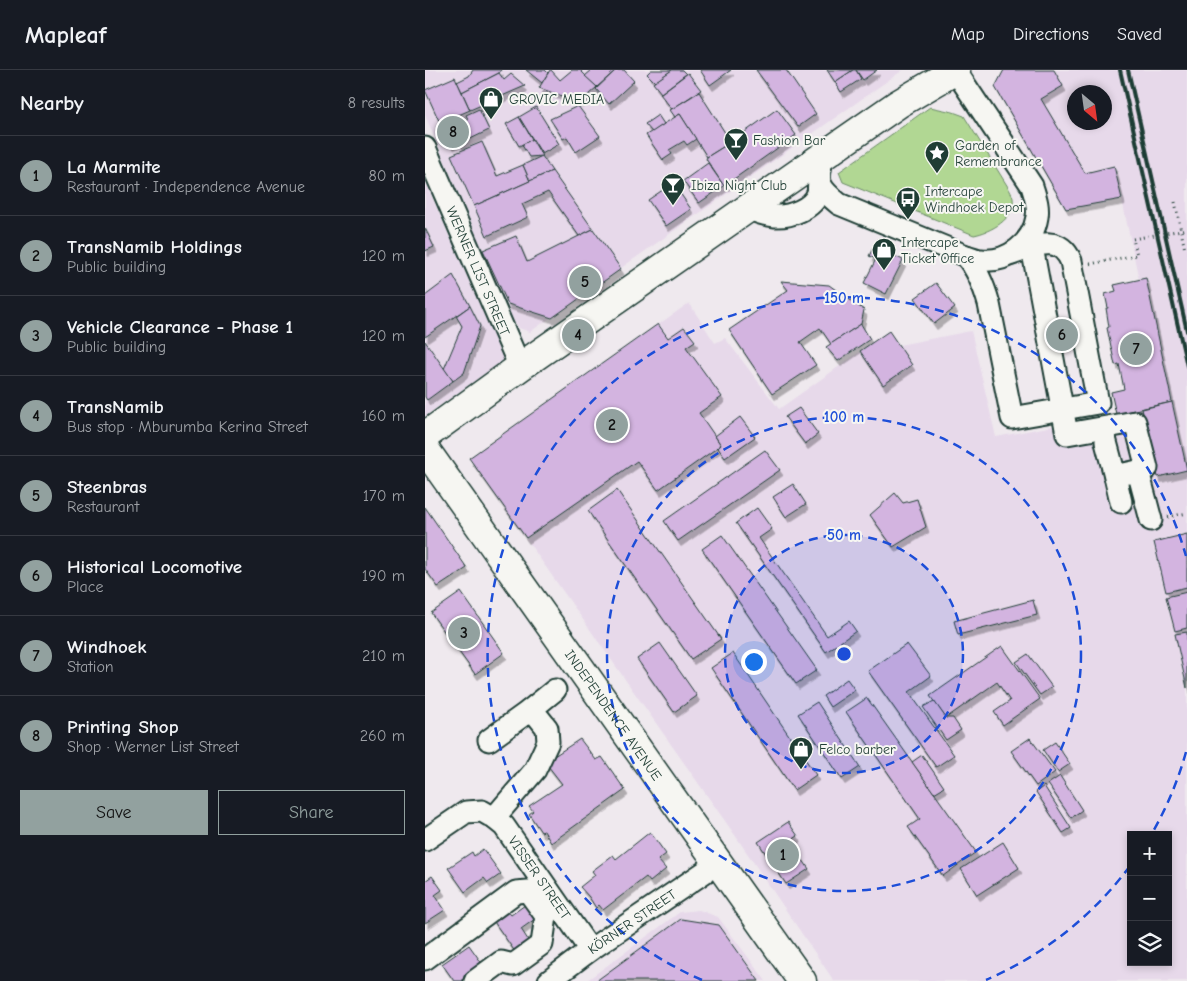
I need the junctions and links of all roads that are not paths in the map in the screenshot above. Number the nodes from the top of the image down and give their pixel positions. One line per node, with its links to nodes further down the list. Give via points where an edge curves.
1 (929, 70): 3 (main road)
2 (956, 70): 3 (main road); 6 (street, via 1032,186 1037,216)
3 (898, 104): 5 (main road)
4 (425, 148): 8 (street, WERNER LIST STREET)
5 (821, 168): 7 (street, via 827,194 839,204); 8 (main road, via 748,208)
6 (1032, 239): 7 (street, via 1012,254 997,260); 9 (street); 9 (street, via 1058,245 1068,254 1098,404)
7 (966, 256): 9 (street, via 985,288 1013,418)
8 (520, 367): 10 (main road)
9 (1062, 410): 13 (street, via 1067,434 1135,422 1147,468)
10 (425, 436)
11 (1105, 442): 14 (street)
12 (425, 449): 22 (main road, INDEPENDENCE AVENUE)
13 (1138, 471): 14 (street); 16 (street)
14 (1115, 476): 15 (street)
15 (1121, 502)
16 (1162, 518)
17 (555, 690): 18 (street)
18 (529, 711): 19 (street); 20 (street, via 535,713 547,728 548,742 535,770)
19 (489, 740)
20 (488, 814): 21 (street, via 465,812); 23 (street, VISSER STREET, via 503,826)
21 (425, 840)
22 (718, 863): 23 (street, KÖRNER STREET); 27 (main road, INDEPENDENCE AVENUE)
23 (590, 950): 26 (street, KÖRNER STREET)
24 (425, 959): 25 (street, via 516,892 528,891 547,916 542,944 513,965 501,962)
25 (475, 981)
26 (549, 981)
27 (802, 981)

